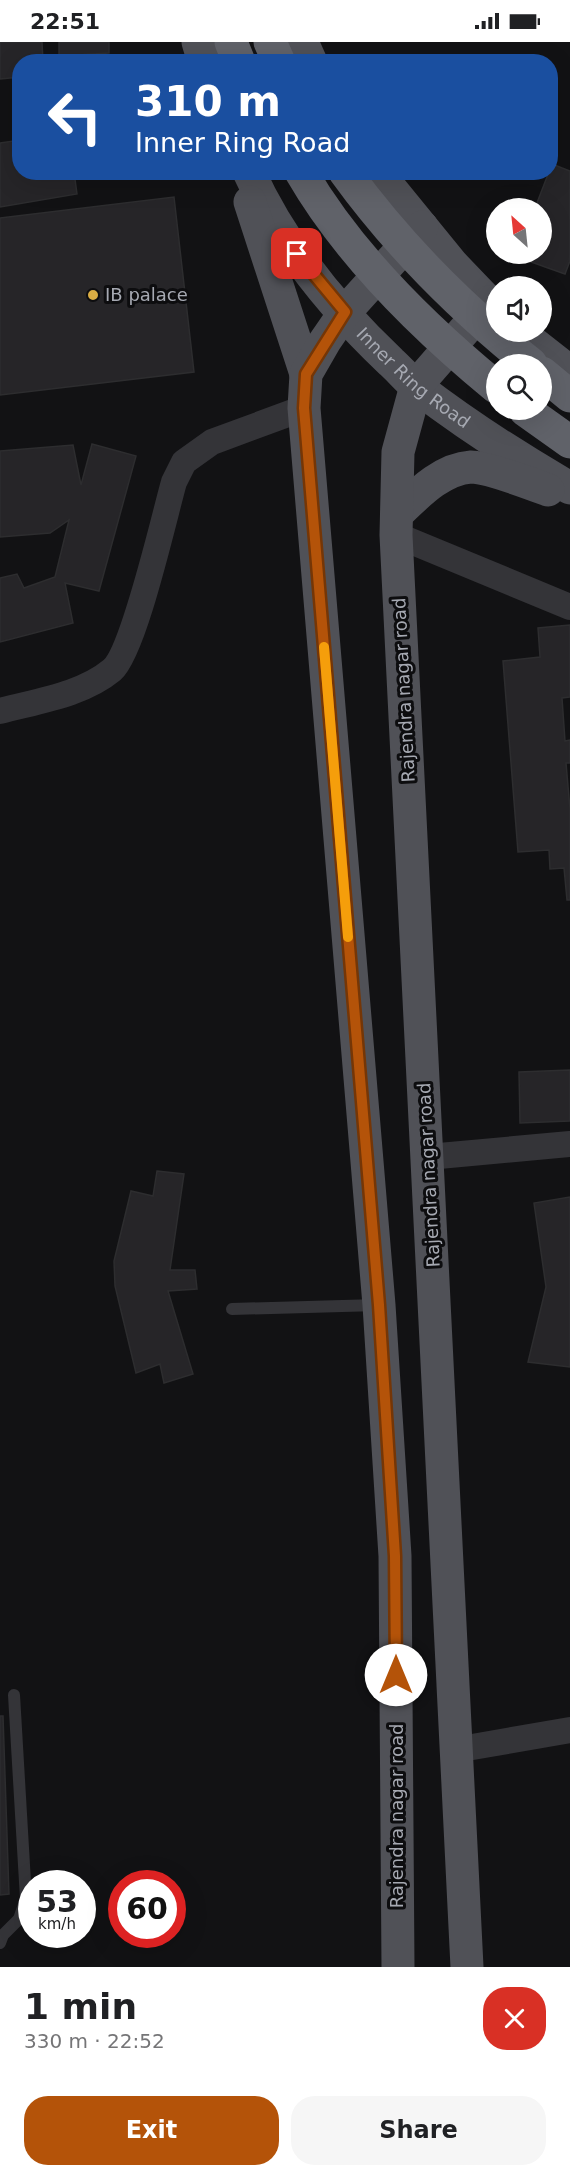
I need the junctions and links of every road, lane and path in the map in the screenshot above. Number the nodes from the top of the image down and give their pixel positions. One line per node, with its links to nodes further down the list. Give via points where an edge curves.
1 (243, 180): 13 (main road)
2 (252, 180): 8 (main road, Inner Ring Road, via 297,254)
3 (307, 180): 14 (highway, bridge, via 349,240 390,288)
4 (351, 180): 11 (highway, bridge, via 417,260)
5 (384, 180): 6 (main road)
6 (422, 227): 7 (main road); 8 (main road, Rajendra nagar road)
7 (486, 299)
8 (345, 312): 13 (main road, Rajendra nagar road); 16 (main road, Inner Ring Road)
9 (486, 313): 16 (main road)
10 (532, 342): 12 (main road)
11 (520, 354)
12 (570, 372)
13 (306, 374): 18 (main road, Rajendra nagar road)
14 (486, 378)
15 (552, 381): 17 (highway)
16 (416, 386): 21 (main road, Inner Ring Road, via 531,466); 23 (main road, Rajendra nagar road, via 398,452)
17 (570, 396)
18 (304, 408): 25 (street, via 212,442 184,462 174,482 130,638 113,669 82,688); 28 (main road, Rajendra nagar road)
19 (539, 420): 20 (highway)
20 (570, 442)
21 (570, 488)
22 (570, 499): 23 (main road, via 528,482 472,467 423,488)
23 (396, 524): 24 (street); 27 (main road, Rajendra nagar road)
24 (570, 607)
25 (0, 711)
26 (570, 1144): 27 (street)
27 (428, 1157): 32 (main road, Rajendra nagar road)
28 (379, 1305): 29 (lane); 34 (main road, Rajendra nagar road, via 395,1556)
29 (232, 1309)
30 (14, 1695): 33 (lane, via 26,1899 19,1919)
31 (570, 1730): 32 (street)
32 (454, 1750): 35 (main road, Rajendra nagar road)
33 (0, 1942)
34 (398, 1967)
35 (467, 1967)

